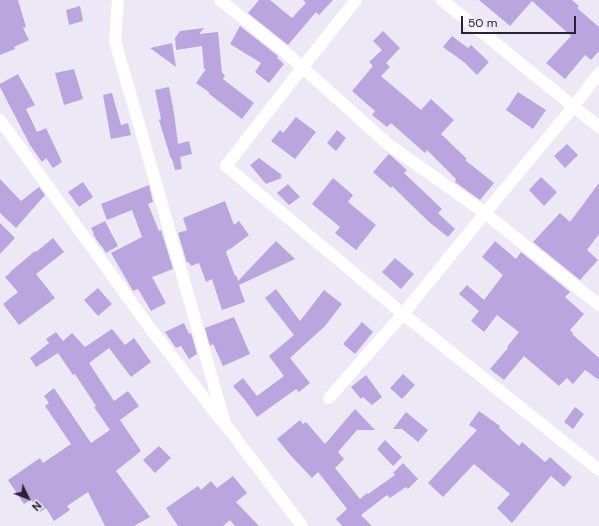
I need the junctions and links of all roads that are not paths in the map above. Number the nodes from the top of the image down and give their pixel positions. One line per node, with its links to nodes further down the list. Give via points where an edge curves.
1 (118, 0): 14 (street, via 115,41)
2 (220, 0): 5 (street)
3 (356, 0): 5 (street)
4 (442, 0): 7 (street)
5 (302, 68): 10 (street, via 389,145); 12 (street, via 226,166)
6 (599, 73): 7 (street)
7 (574, 106): 9 (street); 10 (street)
8 (0, 120): 14 (street, via 150,328)
9 (599, 127)
10 (485, 213): 11 (street); 12 (street)
11 (599, 306)
12 (403, 314): 13 (street); 15 (street)
13 (329, 398)
14 (224, 424): 16 (street)
15 (599, 470)
16 (302, 526)

